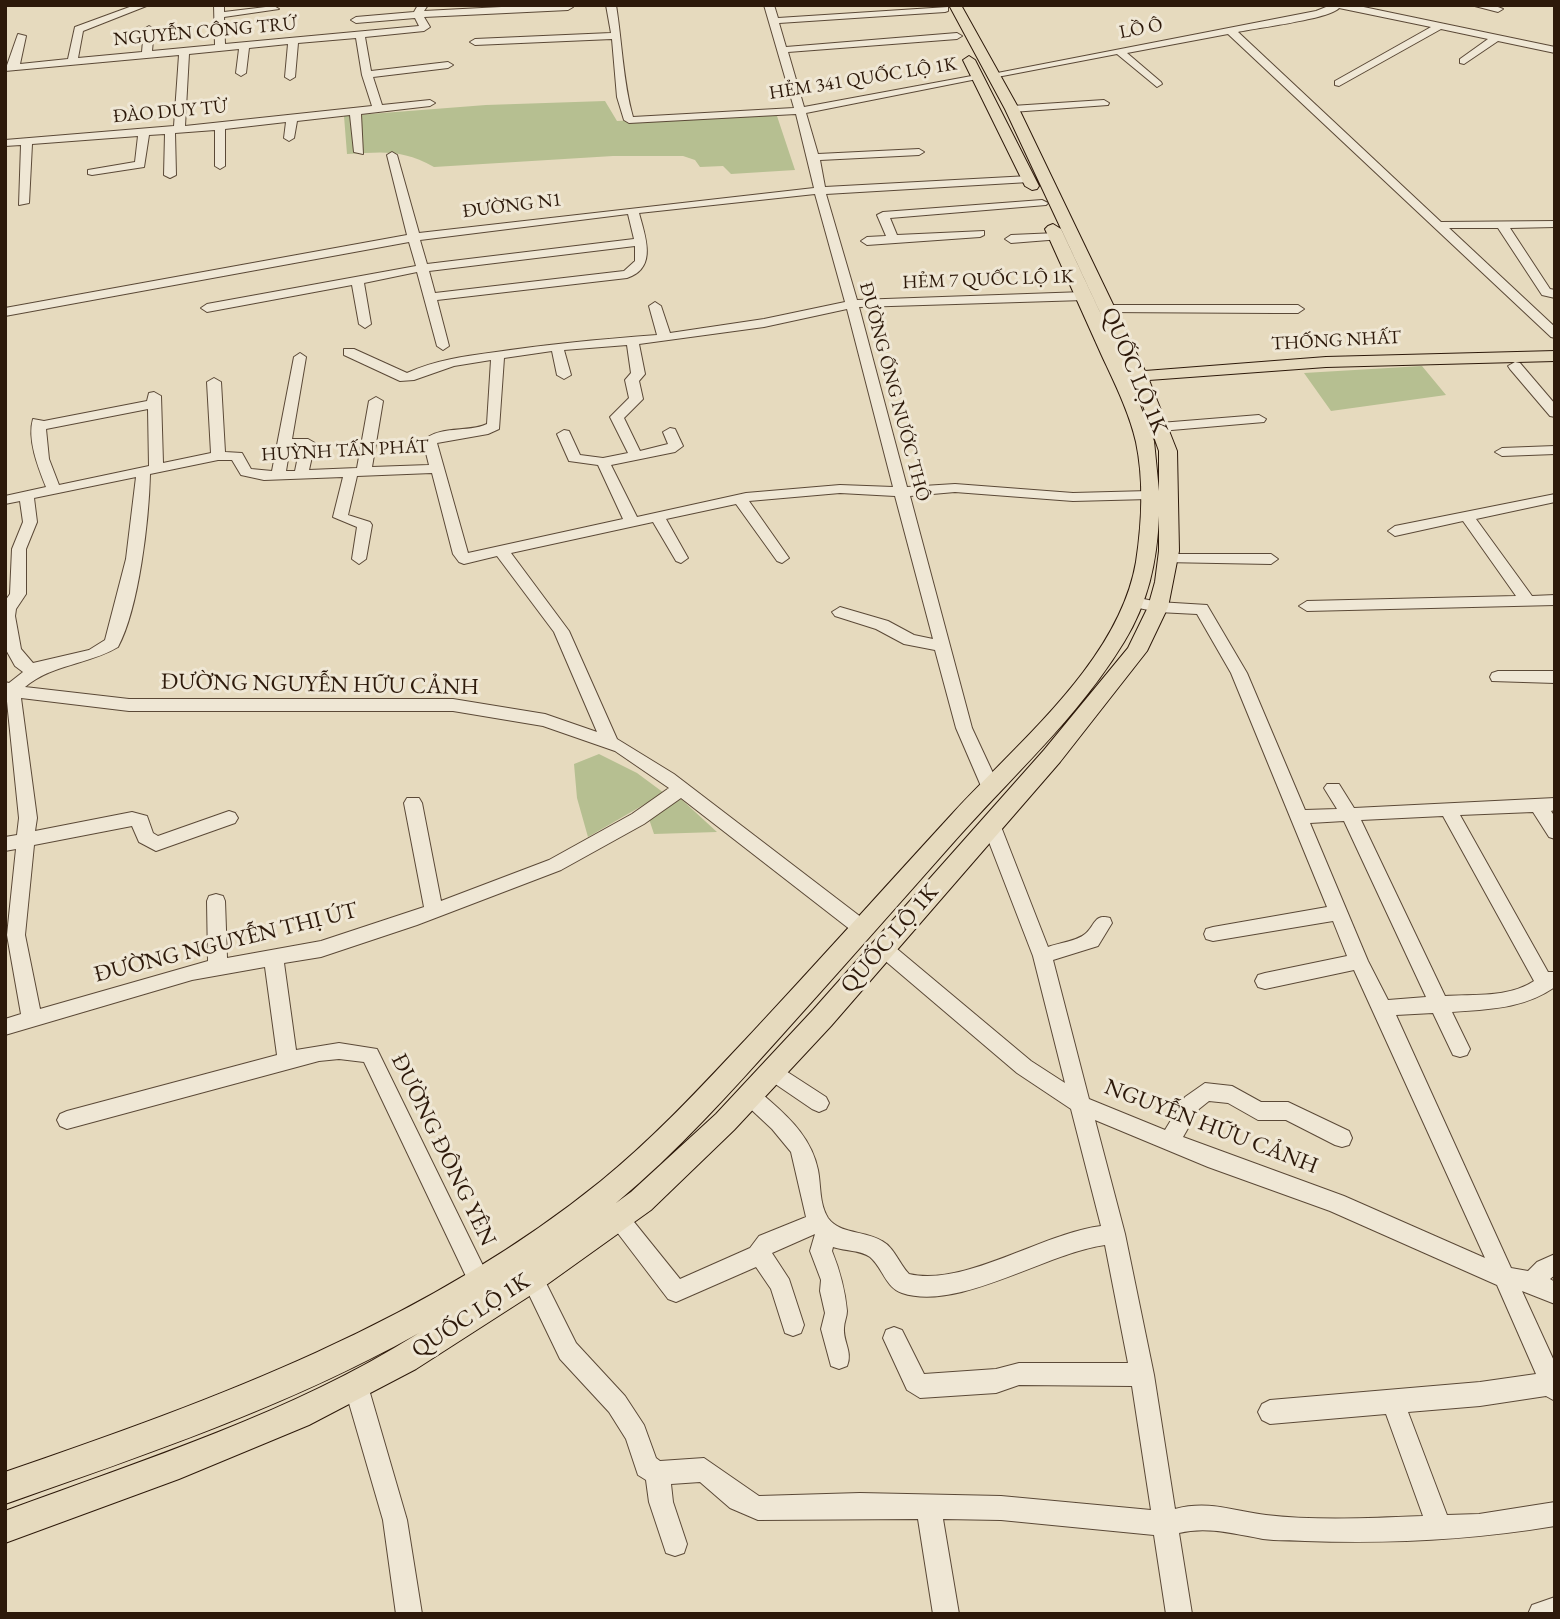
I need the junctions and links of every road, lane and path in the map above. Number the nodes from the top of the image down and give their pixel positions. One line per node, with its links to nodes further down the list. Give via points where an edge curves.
1 (144, 5): 35 (street, via 78,29)
2 (611, 5): 22 (street)
3 (769, 5): 15 (street, ĐƯỜNG ỐNG NƯỚC THÔ)
4 (1293, 5): 13 (street)
5 (1338, 5): 13 (street, LỒ Ô); 17 (street)
6 (1476, 5): 10 (street)
7 (568, 7): 12 (street)
8 (948, 7): 15 (street); 23 (main road, QUỐC LỘ 1K); 41 (main road, QUỐC LỘ 1K)
9 (274, 9): 11 (street)
10 (1498, 9)
11 (219, 10): 29 (street)
12 (420, 10): 14 (street); 20 (street, NGUYỄN CÔNG TRỨ, via 424,28)
13 (1303, 16): 19 (street, LỒ Ô)
14 (356, 20)
15 (774, 21): 30 (street, ĐƯỜNG ỐNG NƯỚC THÔ)
16 (317, 25): 25 (street)
17 (1438, 27): 24 (street); 43 (street)
18 (149, 29): 34 (street)
19 (1230, 30): 33 (street, LỒ Ô); 71 (street)
20 (360, 35): 25 (street, NGUYỄN CÔNG TRỨ); 40 (street)
21 (21, 36): 38 (street)
22 (617, 36): 27 (street); 50 (street, HẺM 341 QUỐC LỘ 1K, via 622,97 629,120 707,110)
23 (957, 36): 30 (street); 41 (main road, QUỐC LỘ 1K)
24 (1496, 38): 31 (street); 36 (street)
25 (321, 39): 26 (street, NGUYỄN CÔNG TRỨ)
26 (293, 42): 28 (street, NGUYỄN CÔNG TRỨ); 42 (street)
27 (475, 42)
28 (244, 46): 29 (street, NGUYỄN CÔNG TRỨ); 39 (street)
29 (220, 48): 32 (street, NGUYỄN CÔNG TRỨ)
30 (782, 50): 50 (street, ĐƯỜNG ỐNG NƯỚC THÔ)
31 (1555, 50)
32 (184, 51): 34 (street, NGUYỄN CÔNG TRỨ); 53 (street)
33 (1119, 51): 41 (street, LỒ Ô); 44 (street)
34 (147, 54): 35 (street, NGUYỄN CÔNG TRỨ)
35 (73, 60): 38 (street, NGUYỄN CÔNG TRỨ)
36 (1464, 61)
37 (448, 65): 40 (street)
38 (10, 68)
39 (241, 73)
40 (367, 75): 47 (street)
41 (985, 76): 48 (main road, QUỐC LỘ 1K); 50 (street, HẺM 341 QUỐC LỘ 1K); 65 (main road, QUỐC LỘ 1K)
42 (290, 77)
43 (1339, 83)
44 (1157, 84)
45 (430, 103): 47 (street, ĐÀO DUY TỪ)
46 (1104, 103): 48 (street)
47 (378, 109): 49 (street, ĐÀO DUY TỪ)
48 (1012, 109): 80 (main road, QUỐC LỘ 1K)
49 (355, 111): 51 (street, ĐÀO DUY TỪ); 58 (street)
50 (799, 111): 61 (street, ĐƯỜNG ỐNG NƯỚC THÔ)
51 (292, 118): 52 (street, ĐÀO DUY TỪ); 55 (street)
52 (220, 126): 53 (street, ĐÀO DUY TỪ); 62 (street)
53 (174, 129): 54 (street, ĐÀO DUY TỪ); 64 (street)
54 (144, 131): 56 (street, ĐÀO DUY TỪ); 63 (street, via 140,165)
55 (289, 138)
56 (27, 141): 57 (street, ĐÀO DUY TỪ); 67 (street)
57 (5, 143)
58 (359, 152)
59 (919, 152): 61 (street)
60 (392, 155): 74 (street)
61 (814, 157): 66 (street, ĐƯỜNG ỐNG NƯỚC THÔ)
62 (220, 166)
63 (92, 172)
64 (170, 176)
65 (1029, 179): 66 (street, ĐƯỜNG N1); 68 (main road, QUỐC LỘ 1K)
66 (819, 191): 69 (street, ĐƯỜNG N1); 87 (street, ĐƯỜNG ỐNG NƯỚC THÔ)
67 (23, 203)
68 (1042, 203): 75 (main road, QUỐC LỘ 1K); 76 (street, via 883,215)
69 (633, 210): 74 (street, ĐƯỜNG N1); 79 (street)
70 (1555, 224): 72 (street)
71 (1441, 225): 72 (street); 94 (street)
72 (1503, 226): 84 (street, via 1545,292)
73 (980, 233): 76 (street)
74 (414, 236): 82 (street); 92 (street, ĐƯỜNG N1)
75 (1057, 237): 77 (street); 81 (main road, QUỐC LỘ 1K)
76 (893, 239): 78 (street)
77 (1011, 239)
78 (867, 241)
79 (640, 242): 82 (street); 85 (street, via 643,261 627,274)
80 (1087, 264): 81 (main road); 90 (main road, QUỐC LỘ 1K)
81 (1069, 265): 86 (main road, QUỐC LỘ 1K)
82 (422, 268): 83 (street); 85 (street)
83 (357, 280): 89 (street); 93 (street)
84 (1555, 294)
85 (430, 296): 97 (street)
86 (1084, 296): 87 (street, HẺM 7 QUỐC LỘ 1K); 106 (main road, QUỐC LỘ 1K)
87 (851, 304): 95 (street); 126 (street, ĐƯỜNG ỐNG NƯỚC THÔ)
88 (655, 306): 95 (street)
89 (206, 308)
90 (1108, 309): 91 (street); 106 (main road, QUỐC LỘ 1K)
91 (1298, 309)
92 (5, 312)
93 (365, 324)
94 (1555, 334)
95 (664, 338): 96 (street)
96 (632, 340): 98 (street); 118 (street, via 638,374 632,380 636,399 617,416)
97 (443, 346)
98 (557, 347): 102 (street); 105 (street)
99 (349, 352): 102 (street, via 405,378 454,362)
100 (300, 356): 114 (street)
101 (1555, 356): 106 (main road, THỐNG NHẤT, via 1340,361)
102 (498, 358): 120 (street, HUỲNH TẤN PHÁT, via 494,426 430,441)
103 (1515, 366): 104 (main road, THỐNG NHẤT); 106 (main road, THỐNG NHẤT); 109 (street)
104 (1555, 367)
105 (564, 375)
106 (1132, 381): 111 (main road, QUỐC LỘ 1K); 128 (main road, QUỐC LỘ 1K, via 1147,450)
107 (214, 382): 117 (street)
108 (376, 401): 122 (street)
109 (1555, 414)
110 (1259, 419): 111 (street)
111 (1160, 427): 140 (main road, QUỐC LỘ 1K, via 1168,451)
112 (670, 432): 118 (street, via 676,446)
113 (565, 434): 119 (street, via 574,458)
114 (284, 443): 123 (street, via 308,443); 124 (street)
115 (1555, 450): 116 (street)
116 (1502, 452)
117 (218, 456): 121 (street); 124 (street, HUỲNH TẤN PHÁT, via 237,456 251,474)
118 (636, 456): 119 (street)
119 (603, 462): 134 (street)
120 (438, 469): 122 (street, HUỲNH TẤN PHÁT); 136 (street, via 460,554 464,559)
121 (149, 471): 125 (street); 125 (street, via 154,400 38,424 42,459); 151 (street, via 112,643 94,654)
122 (358, 472): 123 (street, HUỲNH TẤN PHÁT); 139 (street, via 340,517 365,525)
123 (301, 475): 124 (street, HUỲNH TẤN PHÁT)
124 (278, 476)
125 (53, 488): 127 (street)
126 (900, 492): 128 (street, via 955,488 1073,496); 130 (street, via 840,489); 150 (street, ĐƯỜNG ỐNG NƯỚC THÔ)
127 (26, 494): 131 (street); 151 (street, via 30,523 19,549 18,594 7,616 17,662)
128 (1149, 495): 142 (main road, QUỐC LỘ 1K)
129 (1555, 498): 132 (street)
130 (740, 499): 133 (street); 138 (street)
131 (5, 500)
132 (1468, 516): 135 (street); 144 (street)
133 (658, 517): 134 (street); 137 (street)
134 (632, 522): 136 (street)
135 (1395, 531)
136 (500, 551): 155 (street, via 561,631)
137 (681, 558)
138 (782, 558)
139 (359, 559)
140 (1168, 559): 141 (street); 143 (main road, QUỐC LỘ 1K)
141 (1271, 559)
142 (1142, 579): 143 (main road); 146 (main road, QUỐC LỘ 1K)
143 (1164, 585): 148 (main road, QUỐC LỘ 1K)
144 (1527, 600): 145 (street); 147 (street)
145 (1554, 601)
146 (1134, 602): 148 (street); 156 (main road, QUỐC LỘ 1K, via 1107,653)
147 (1307, 606)
148 (1158, 607): 163 (street, via 1202,609 1239,673); 165 (main road, QUỐC LỘ 1K, via 1136,651 1113,681)
149 (840, 612): 150 (street, via 882,625 910,640)
150 (942, 646): 156 (street, ĐƯỜNG ỐNG NƯỚC THÔ, via 968,738)
151 (35, 670): 154 (street)
152 (1498, 677): 153 (street)
153 (1553, 681)
154 (9, 689): 155 (street, ĐƯỜNG NGUYỄN HỮU CẢNH, via 129,705 453,705 545,720); 167 (street)
155 (611, 744): 158 (street, ĐƯỜNG NGUYỄN HỮU CẢNH)
156 (990, 786): 174 (main road, QUỐC LỘ 1K)
157 (1333, 788): 162 (street)
158 (681, 789): 170 (street, ĐƯỜNG NGUYỄN THỊ ÚT, via 555,865); 174 (street, ĐƯỜNG NGUYỄN HỮU CẢNH)
159 (413, 803): 170 (street)
160 (1547, 805): 161 (street); 166 (street)
161 (1448, 810): 162 (street); 179 (street)
162 (1349, 814): 163 (street); 181 (street)
163 (1301, 817): 171 (street)
164 (229, 818): 167 (street, via 156,844 145,837 142,821 132,819)
165 (991, 824): 174 (main road, QUỐC LỘ 1K); 175 (street)
166 (1555, 832)
167 (28, 840): 168 (street); 183 (street, via 16,935)
168 (5, 844)
169 (216, 901): 178 (street)
170 (434, 911): 176 (street, ĐƯỜNG NGUYỄN THỊ ÚT, via 321,949)
171 (1338, 912): 173 (street); 177 (street)
172 (1103, 923): 175 (street, via 1091,941)
173 (1213, 934)
174 (873, 938): 187 (main road, QUỐC LỘ 1K); 190 (street, NGUYỄN HỮU CẢNH, via 1024,1067); 201 (main road, QUỐC LỘ 1K, via 632,1172 567,1224)
175 (1042, 956): 190 (street)
176 (274, 959): 178 (street, ĐƯỜNG NGUYỄN THỊ ÚT); 186 (street)
177 (1359, 961): 180 (street); 182 (street)
178 (218, 967): 183 (street, ĐƯỜNG NGUYỄN THỊ ÚT)
179 (1550, 980): 181 (street, via 1509,1000)
180 (1265, 981)
181 (1439, 1004): 182 (street); 185 (street)
182 (1383, 1008): 199 (street)
183 (32, 1018): 184 (street, ĐƯỜNG NGUYỄN THỊ ÚT)
184 (5, 1027)
185 (1460, 1049)
186 (288, 1061): 191 (street); 201 (street, ĐƯỜNG ĐÔNG YÊN, via 322,1050 370,1055)
187 (772, 1071): 188 (main road, QUỐC LỘ 1K); 189 (street)
188 (749, 1095): 194 (main road, QUỐC LỘ 1K); 195 (street, via 803,1153 809,1191)
189 (819, 1103)
190 (1082, 1105): 193 (street, NGUYỄN HỮU CẢNH); 196 (street)
191 (67, 1120)
192 (1342, 1138): 193 (street, via 1288,1111 1258,1111 1233,1096 1205,1092 1192,1103)
193 (1170, 1140): 199 (street, NGUYỄN HỮU CẢNH, via 1336,1203)
194 (618, 1219): 197 (street, via 676,1291); 200 (main road, QUỐC LỘ 1K)
195 (823, 1228): 196 (street, via 841,1240 881,1252 898,1278 906,1284 922,1285 949,1283 1075,1240); 197 (street, via 767,1243); 207 (street, via 821,1251 832,1280 836,1313 832,1329)
196 (1114, 1234): 208 (street)
197 (758, 1255): 204 (street, via 769,1265)
198 (1555, 1264): 202 (street)
199 (1502, 1277): 202 (street, NGUYỄN HỮU CẢNH); 210 (street)
200 (532, 1278): 209 (main road, QUỐC LỘ 1K); 213 (street, via 568,1351 623,1412 647,1466)
201 (480, 1282): 206 (main road, QUỐC LỘ 1K)
202 (1532, 1282): 203 (street, NGUYỄN HỮU CẢNH)
203 (1555, 1293)
204 (793, 1325)
205 (894, 1338): 208 (street, via 920,1386 996,1381 1020,1374)
206 (346, 1356): 209 (main road); 214 (main road, QUỐC LỘ 1K, via 289,1383)
207 (839, 1358)
208 (1142, 1376): 217 (street)
209 (356, 1386): 218 (main road, QUỐC LỘ 1K, via 191,1458); 222 (street, via 396,1520)
210 (1553, 1386): 211 (street)
211 (1393, 1402): 212 (street); 219 (street)
212 (1270, 1412)
213 (657, 1473): 215 (street, via 704,1470 739,1499 758,1508); 220 (street)
214 (5, 1488)
215 (929, 1507): 217 (street, via 1001,1508); 223 (street)
216 (1555, 1514): 219 (street)
217 (1164, 1524): 219 (street, via 1188,1518 1355,1531); 224 (street)
218 (5, 1527)
219 (1440, 1528)
220 (675, 1544)
221 (1555, 1611): 225 (street)
222 (409, 1614)
223 (946, 1614)
224 (1179, 1614)
225 (1541, 1614)

